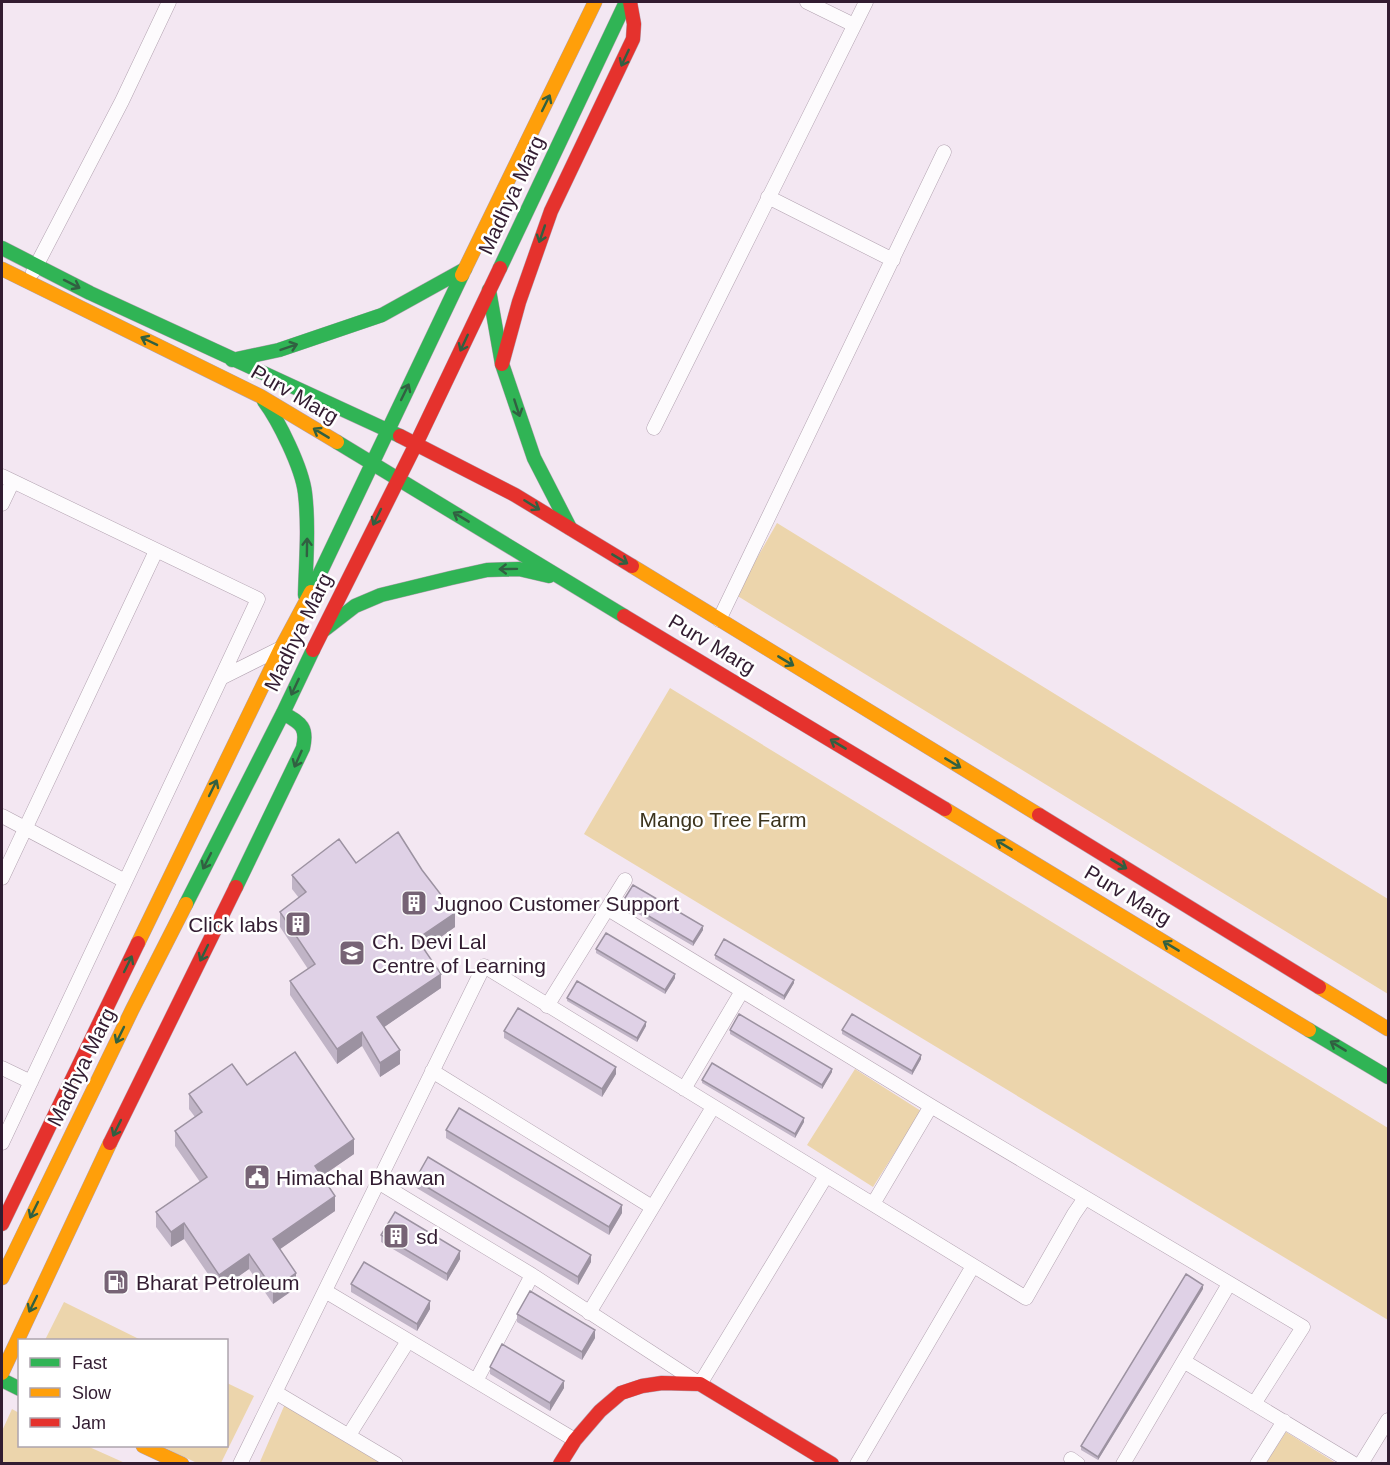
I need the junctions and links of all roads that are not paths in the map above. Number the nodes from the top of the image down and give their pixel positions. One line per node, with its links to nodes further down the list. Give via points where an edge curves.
1 (169, 2): 11 (street)
2 (595, 2): 13 (main road, Madhya Marg, one-way to 2)
3 (628, 2): 15 (main road, Madhya Marg); 17 (main road, one-way to 17, via 633,39 551,211)
4 (807, 2): 6 (street)
5 (866, 2): 6 (street)
6 (854, 25): 8 (street)
7 (944, 152): 10 (street)
8 (768, 197): 10 (street); 19 (street)
9 (2, 248): 11 (main road, Purv Marg)
10 (893, 260): 30 (street)
11 (36, 266): 14 (street); 16 (main road, Purv Marg, one-way to 16)
12 (2, 269): 14 (main road, Purv Marg)
13 (465, 269): 16 (main road, one-way to 13, via 279,350 382,315); 20 (main road, Madhya Marg, one-way to 13)
14 (28, 282): 18 (main road, Purv Marg, one-way to 14)
15 (489, 290): 17 (main road); 21 (main road, Madhya Marg, one-way to 21)
16 (232, 360): 20 (main road, Purv Marg)
17 (502, 364): 26 (main road, one-way to 26, via 534,458)
18 (260, 396): 22 (main road, Purv Marg, one-way to 18); 29 (main road, one-way to 18, via 305,491 292,452)
19 (654, 428)
20 (387, 429): 21 (main road, Purv Marg); 22 (main road, Madhya Marg)
21 (416, 444): 24 (main road, Madhya Marg); 26 (main road, Purv Marg, one-way to 26, via 515,495)
22 (371, 463): 24 (main road, Purv Marg); 29 (main road, Madhya Marg)
23 (7, 479): 25 (street); 27 (street)
24 (397, 479): 28 (main road, Purv Marg, one-way to 24); 31 (main road, Madhya Marg, one-way to 31)
25 (2, 504)
26 (570, 529): 30 (main road, Purv Marg, one-way to 30)
27 (156, 551): 33 (street, via 258,599); 36 (street)
28 (565, 580): 31 (main road, one-way to 31, via 519,569 487,570 381,595 355,606); 46 (main road, Purv Marg, one-way to 28)
29 (304, 606): 32 (main road, Madhya Marg)
30 (719, 620): 43 (main road, Purv Marg, one-way to 43)
31 (320, 634): 34 (main road, Madhya Marg, one-way to 34)
32 (281, 648): 33 (street); 57 (main road, Madhya Marg, one-way to 32)
33 (221, 678): 39 (street)
34 (283, 713): 60 (main road, Madhya Marg, one-way to 60); 66 (main road, one-way to 66, via 302,726 305,743)
35 (2, 816): 36 (street)
36 (26, 829): 37 (street); 39 (street)
37 (2, 878)
38 (625, 880): 40 (street)
39 (125, 881): 47 (street)
40 (608, 909): 41 (street); 42 (street)
41 (742, 991): 48 (street); 49 (street)
42 (547, 1005): 45 (street, via 483,966); 48 (street)
43 (1389, 1029)
44 (2, 1068): 47 (street)
45 (432, 1071): 53 (street); 56 (street)
46 (1389, 1077)
47 (31, 1082): 51 (street)
48 (684, 1089): 50 (street)
49 (932, 1106): 54 (street); 55 (street)
50 (713, 1107): 52 (street); 56 (street)
51 (2, 1143)
52 (826, 1176): 55 (street); 69 (street)
53 (378, 1182): 59 (street); 62 (street)
54 (1084, 1198): 58 (street, via 1026,1298); 61 (street)
55 (873, 1204): 58 (street)
56 (652, 1207): 63 (street)
57 (2, 1224)
58 (973, 1266): 83 (street)
59 (531, 1275): 63 (street); 68 (street)
60 (2, 1278)
61 (1229, 1284): 65 (street); 72 (street, via 1303,1327)
62 (325, 1291): 64 (street); 71 (street)
63 (589, 1313): 69 (street)
64 (408, 1341): 68 (street); 75 (street)
65 (1185, 1362): 72 (street); 84 (street)
66 (2, 1373)
67 (2, 1380): 70 (main road)
68 (476, 1382): 76 (street)
69 (700, 1384): 76 (main road, via 662,1383 621,1393); 82 (main road)
70 (18, 1388)
71 (275, 1392): 75 (street); 79 (street)
72 (1254, 1404): 74 (street)
73 (1389, 1420): 87 (street)
74 (1284, 1421): 85 (street); 86 (street)
75 (349, 1436): 80 (street)
76 (574, 1440): 81 (main road)
77 (145, 1447): 78 (main road)
78 (182, 1464)
79 (240, 1464)
80 (396, 1464)
81 (560, 1464)
82 (832, 1464)
83 (857, 1464)
84 (1123, 1464)
85 (1257, 1464)
86 (1354, 1464)
87 (1361, 1464)

